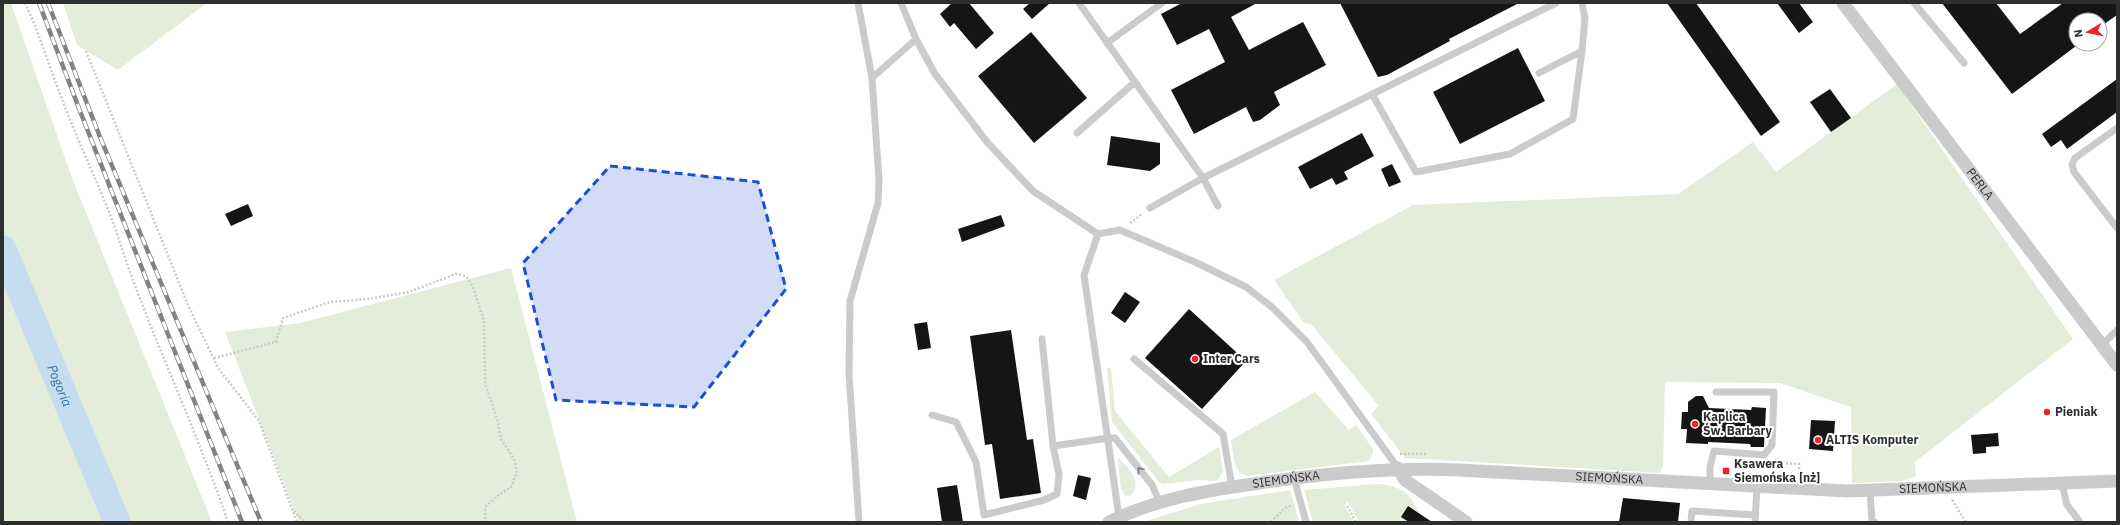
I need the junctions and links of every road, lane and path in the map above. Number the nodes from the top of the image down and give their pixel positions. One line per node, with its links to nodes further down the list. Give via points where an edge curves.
1 (25, 3): 54 (path, via 36,26 73,129 105,202 132,279 216,486)
2 (858, 3): 16 (lane)
3 (901, 3): 10 (lane)
4 (1079, 3): 11 (lane)
5 (1162, 3): 11 (lane)
6 (1556, 3): 18 (lane)
7 (1582, 3): 13 (lane, via 1585,18)
8 (1843, 3): 29 (street, PERLA)
9 (1914, 3): 14 (lane)
10 (916, 39): 16 (lane); 26 (lane, via 935,74 987,142 1033,191)
11 (1107, 43): 17 (lane)
12 (86, 51): 30 (path, via 188,305)
13 (1582, 51): 15 (lane); 18 (lane, via 1573,119 1510,154 1416,172)
14 (1964, 63)
15 (1539, 73)
16 (872, 78): 58 (lane, via 879,174 878,203 850,301 849,374)
17 (1135, 82): 20 (lane); 21 (lane)
18 (1372, 94): 21 (lane)
19 (2117, 128): 24 (lane, via 2075,158 2072,164 2074,172)
20 (1077, 133)
21 (1203, 178): 22 (lane); 23 (lane)
22 (1218, 206)
23 (1150, 208): 25 (path)
24 (2117, 228)
25 (1120, 230): 26 (lane); 38 (lane, via 1246,287 1273,308 1308,342)
26 (1098, 234): 35 (lane, via 1084,275)
27 (2117, 330): 29 (lane)
28 (1042, 339): 36 (lane)
29 (2102, 345): 32 (street, PERLA)
30 (214, 358): 51 (path, via 218,368 259,422); 57 (path, via 276,342 282,318 330,302 409,292 456,274 466,276 473,287 484,321 485,383 501,439 514,459 516,473 511,487 485,507)
31 (1134, 359): 44 (lane, via 1223,434)
32 (2117, 365)
33 (1716, 392): 42 (lane, via 1774,392 1772,445 1764,455 1714,451 1710,467)
34 (932, 415): 36 (lane, via 956,422 976,462 984,516 1057,494 1060,474)
35 (1108, 438): 36 (lane); 49 (lane, one-way to 35, via 1152,485 1115,438); 53 (lane)
36 (1053, 446)
37 (1772, 457): 40 (path, via 1783,463 1799,464)
38 (1398, 468): 39 (street, SIEMOŃSKA); 42 (street, SIEMOŃSKA); 62 (street, via 1405,480)
39 (1294, 478): 44 (street, SIEMOŃSKA); 48 (lane)
40 (1799, 479)
41 (2117, 481): 43 (street, SIEMOŃSKA)
42 (1710, 484): 45 (street, SIEMOŃSKA)
43 (2062, 484): 46 (street, SIEMOŃSKA); 66 (lane, via 2067,505)
44 (1232, 487): 49 (street, SIEMOŃSKA)
45 (1757, 487): 46 (street, SIEMOŃSKA); 52 (lane)
46 (1870, 491): 64 (lane, via 1872,522)
47 (1951, 500): 65 (path)
48 (1300, 501): 59 (path, via 1285,508); 60 (lane)
49 (1160, 503): 53 (street, SIEMOŃSKA)
50 (1347, 506): 61 (path)
51 (293, 511): 55 (path); 56 (path)
52 (1755, 519): 63 (lane, via 1692,511)
53 (1116, 520)
54 (228, 522)
55 (298, 522)
56 (305, 522)
57 (485, 522)
58 (859, 522)
59 (1271, 522)
60 (1306, 522)
61 (1356, 522)
62 (1466, 522)
63 (1691, 522)
64 (1875, 522)
65 (1966, 522)
66 (2080, 522)

